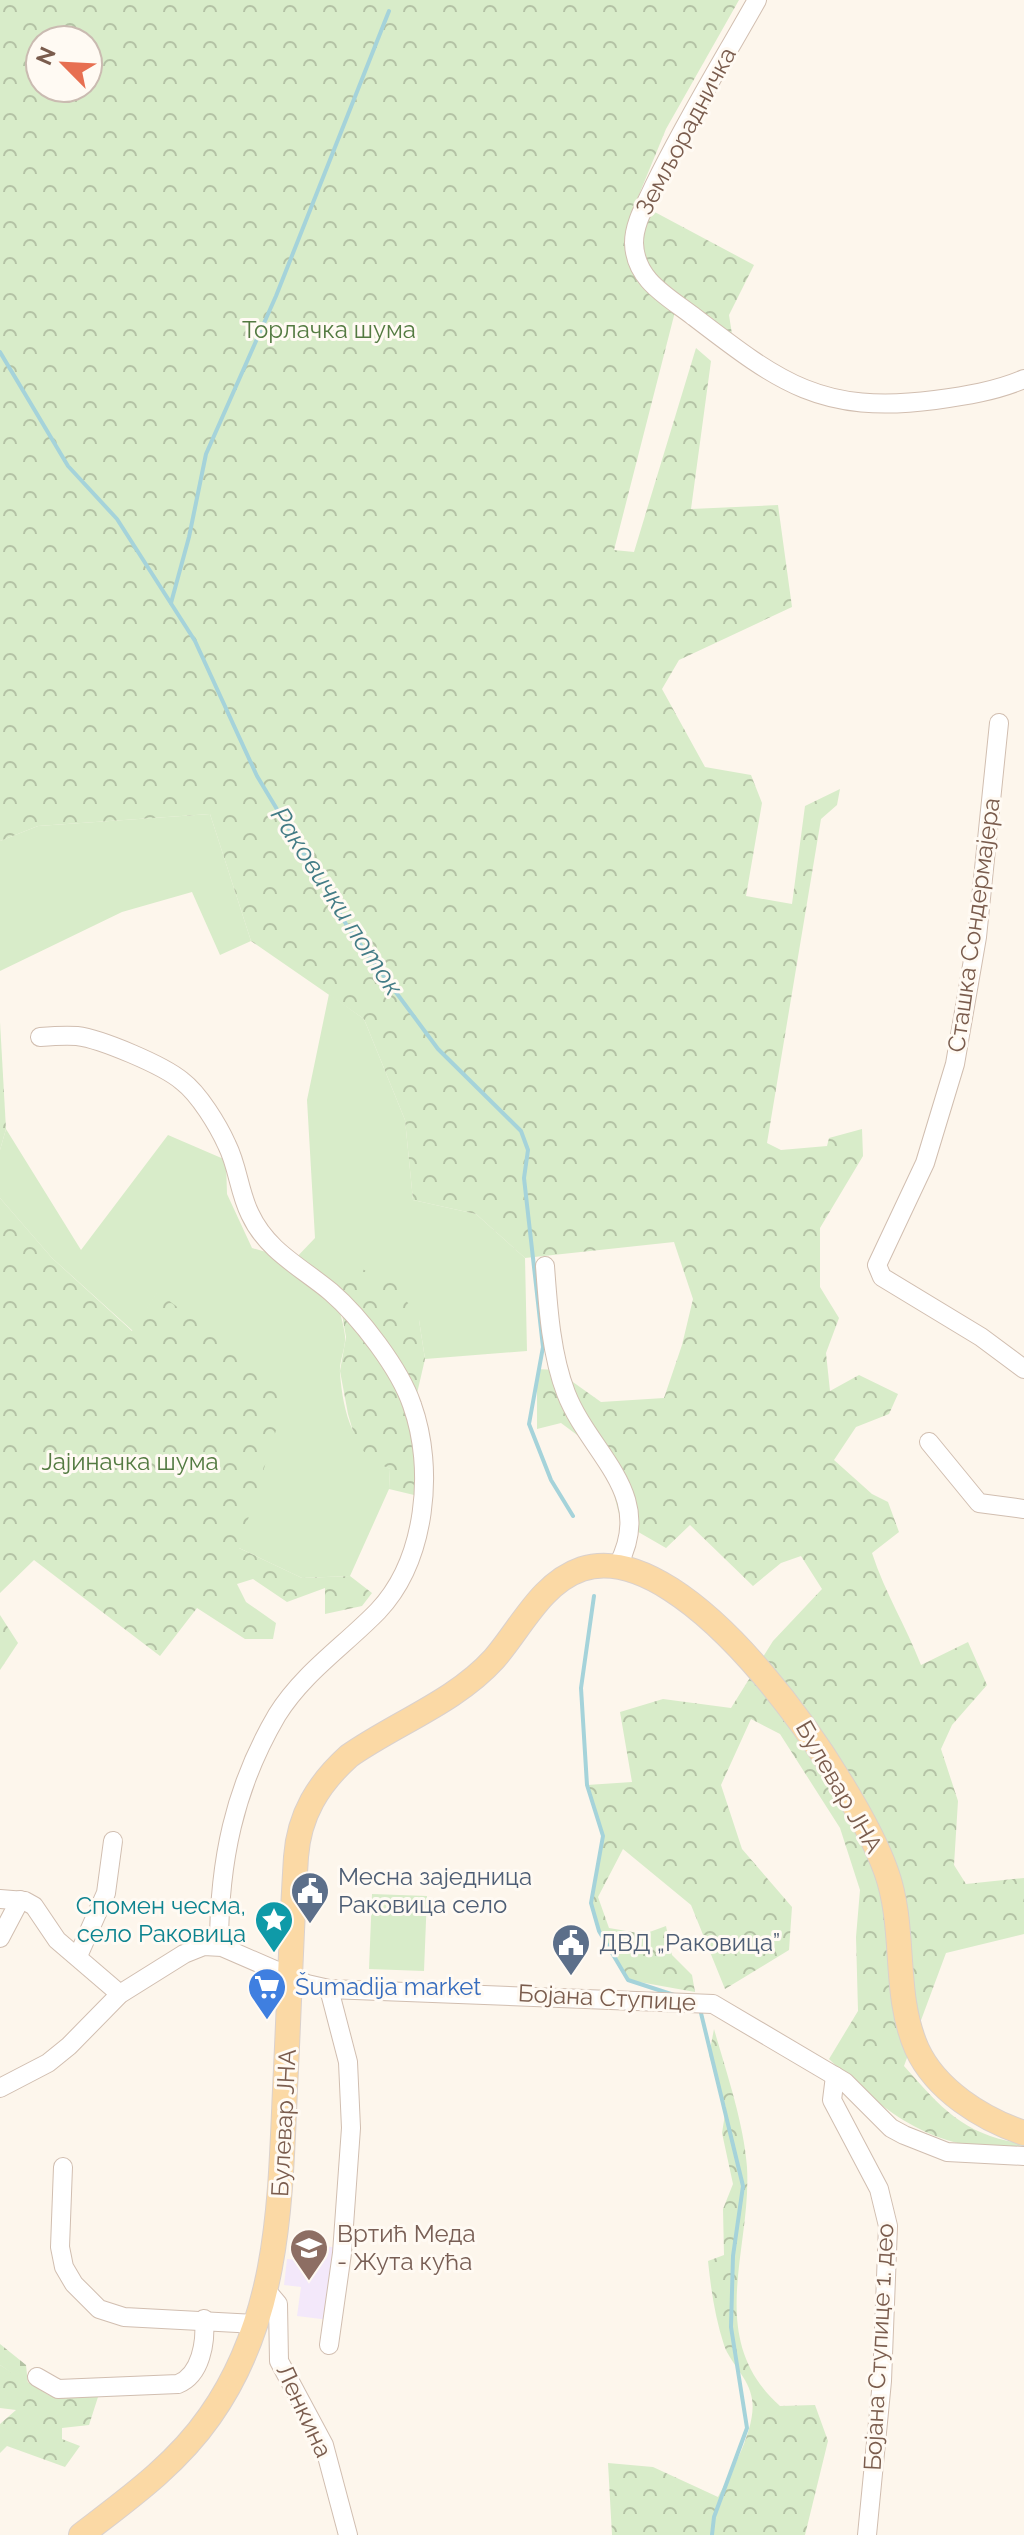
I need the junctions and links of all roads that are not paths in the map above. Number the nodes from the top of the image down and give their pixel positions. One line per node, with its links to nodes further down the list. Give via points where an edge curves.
1 (757, 0): 2 (street, Земљорадничка, via 681,132 639,218 634,247 646,277 758,366 827,398 914,403)
2 (1024, 379)
3 (999, 723): 6 (street, Сташка Сондермајера, via 977,937 955,1064 925,1163 877,1265 882,1277)
4 (40, 1037): 14 (street, via 78,1036 183,1081 227,1145 262,1237 351,1312 396,1374 417,1418 423,1495 408,1565 384,1604 291,1696 258,1751 228,1835 219,1891)
5 (545, 1266): 9 (street, via 547,1306 566,1393 624,1494 632,1520)
6 (1020, 1359)
7 (929, 1442): 8 (street, via 979,1503)
8 (1024, 1509)
9 (618, 1565): 16 (main road, Булевар ЈНА, via 579,1570 567,1577 536,1603 470,1683 375,1738 333,1771 312,1799 300,1830); 21 (main road, Булевар ЈНА, via 669,1586 733,1644 797,1715 887,1873 901,1939 903,2001 927,2067 982,2115)
10 (113, 1841): 15 (street, via 106,1893)
11 (0, 1899): 12 (street)
12 (20, 1900): 13 (street); 15 (street, via 34,1906 57,1940)
13 (0, 1938)
14 (219, 1946): 16 (street, Бојана Ступице); 18 (street, via 184,1954)
15 (78, 1956): 18 (street)
16 (290, 1978): 17 (street, Бојана Ступице); 24 (main road, Булевар ЈНА, via 280,2208)
17 (329, 1989): 19 (street, Бојана Ступице, via 700,2003 725,2010); 27 (street, via 348,2062 351,2128)
18 (120, 1994): 20 (street, via 48,2063)
19 (835, 2076): 22 (street, Бојана Ступице, via 891,2128 915,2140 966,2155); 31 (street, Бојана Ступице 1. део, via 832,2100 879,2189 888,2226 882,2381)
20 (0, 2088)
21 (1024, 2133)
22 (1024, 2156)
23 (63, 2167): 25 (street, via 60,2247 67,2275 82,2293 109,2313)
24 (267, 2291): 26 (main road, Булевар ЈНА); 30 (street, Ленкина, via 278,2304 279,2361 324,2445)
25 (204, 2319): 26 (street); 28 (street, via 198,2363 192,2376 178,2384 58,2389)
26 (257, 2324): 29 (main road, Булевар ЈНА, via 232,2381 196,2434 150,2482)
27 (329, 2345)
28 (37, 2377)
29 (81, 2535)
30 (348, 2535)
31 (867, 2535)

